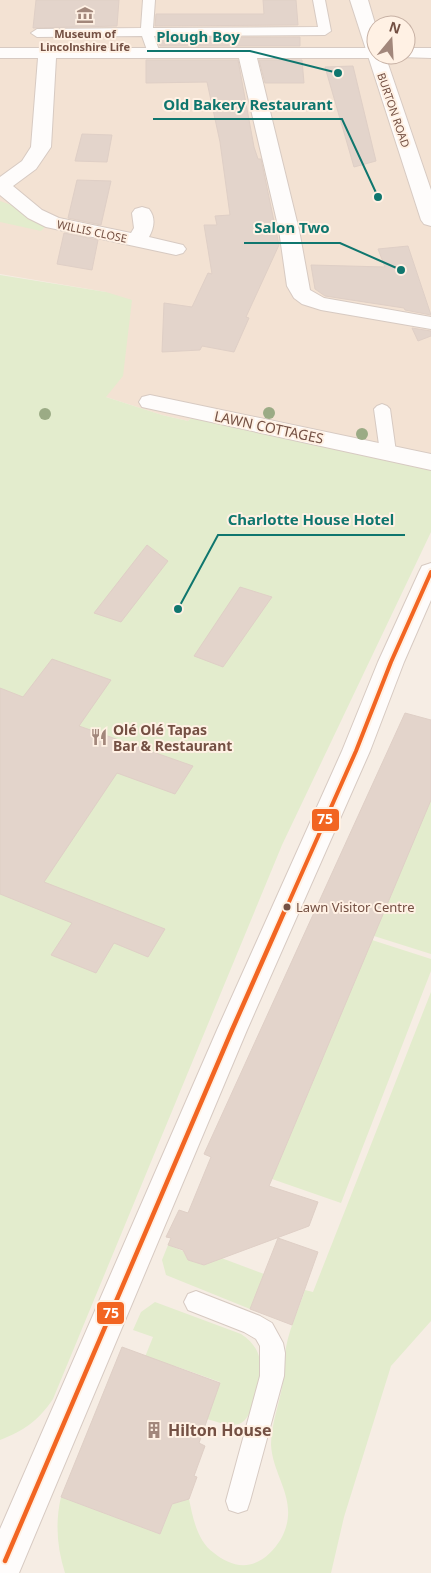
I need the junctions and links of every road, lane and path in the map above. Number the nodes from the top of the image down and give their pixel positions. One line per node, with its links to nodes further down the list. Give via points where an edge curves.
1 (149, 0): 5 (lane)
2 (319, 0): 5 (lane, via 325,32)
3 (359, 0): 4 (street, BURTON ROAD)
4 (366, 24)
5 (147, 32): 6 (lane); 9 (lane)
6 (37, 33)
7 (0, 53): 8 (street)
8 (47, 53): 9 (street); 15 (street, WILLIS CLOSE, via 41,147 28,167)
9 (154, 53): 10 (street)
10 (247, 53): 13 (street); 20 (street, via 301,293 321,304)
11 (416, 53): 12 (street)
12 (431, 53)
13 (366, 54)
14 (379, 65): 17 (street, BURTON ROAD)
15 (0, 185): 18 (street, WILLIS CLOSE, via 35,214 53,223)
16 (142, 212): 18 (street, WILLIS CLOSE, via 144,228)
17 (431, 220)
18 (137, 241): 19 (street, WILLIS CLOSE, via 168,247)
19 (148, 265)
20 (431, 323)
21 (150, 402): 23 (street, LAWN COTTAGES)
22 (382, 409): 23 (lane)
23 (388, 452): 24 (street, LAWN COTTAGES)
24 (431, 462)
25 (431, 572): 28 (street, via 356,751 228,1039)
26 (196, 1302): 27 (lane, via 264,1332 271,1343 272,1376)
27 (238, 1501)
28 (6, 1563)

